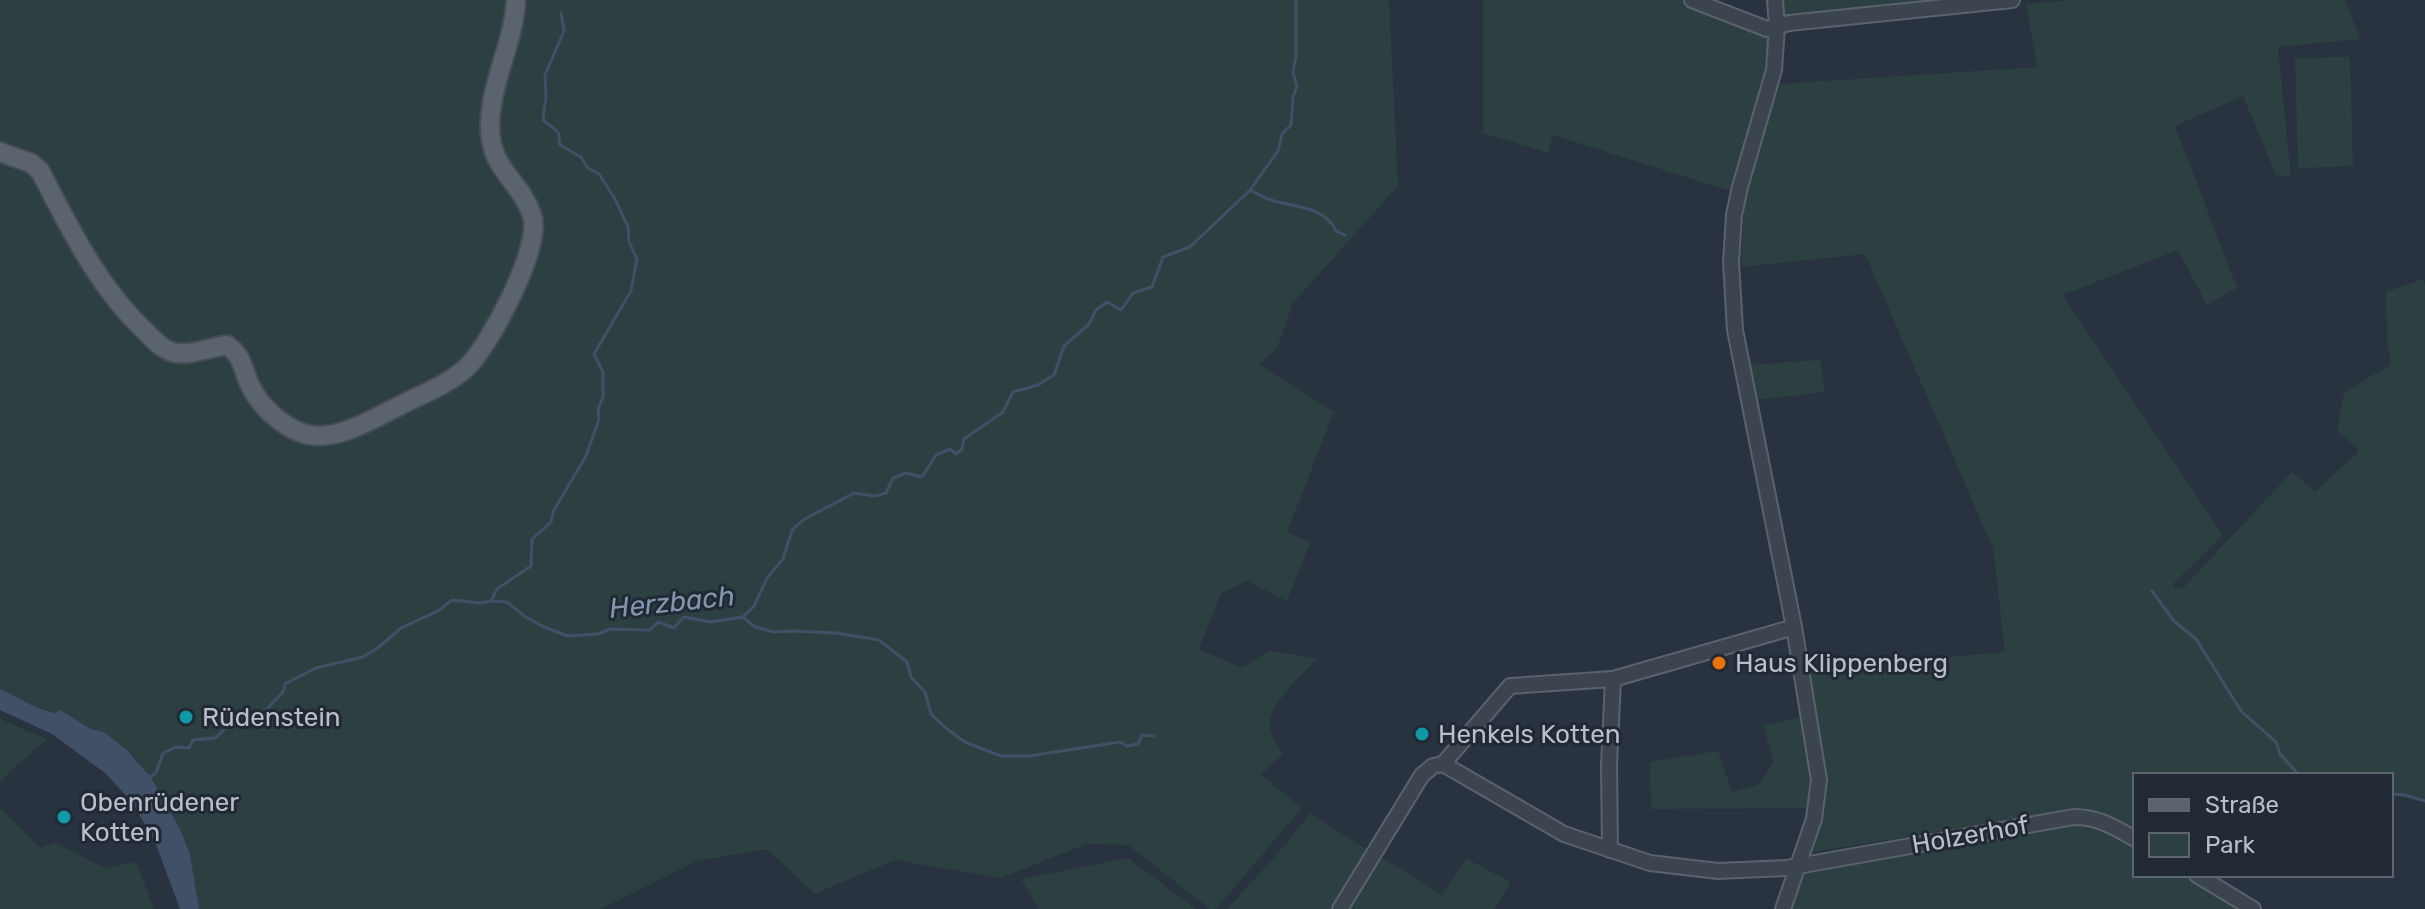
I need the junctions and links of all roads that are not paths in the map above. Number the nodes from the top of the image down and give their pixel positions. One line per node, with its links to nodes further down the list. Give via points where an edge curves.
1 (516, 0): 6 (main road, via 492,102 491,135 498,163 534,218 533,242 501,318 470,365 440,386 347,430 305,434 288,426 258,399 239,353 227,345 179,353 163,348 103,285 40,171)
2 (1692, 0): 5 (street, via 1767,29)
3 (1775, 0): 5 (street)
4 (2012, 0): 5 (street)
5 (1777, 26): 7 (street, via 1770,91 1734,215 1731,262 1735,330)
6 (0, 152)
7 (1794, 627): 8 (street); 12 (street, via 1819,780)
8 (1613, 679): 9 (street, via 1510,686); 11 (street)
9 (1443, 764): 11 (street, Holzerhof, via 1564,834); 14 (street, via 1422,775)
10 (2133, 838): 12 (street, Holzerhof, via 2092,817 2074,817)
11 (1610, 850): 12 (street, Holzerhof, via 1650,863 1718,871)
12 (1801, 864): 15 (street)
13 (2200, 877): 16 (street)
14 (1340, 909)
15 (1783, 909)
16 (2253, 909)

